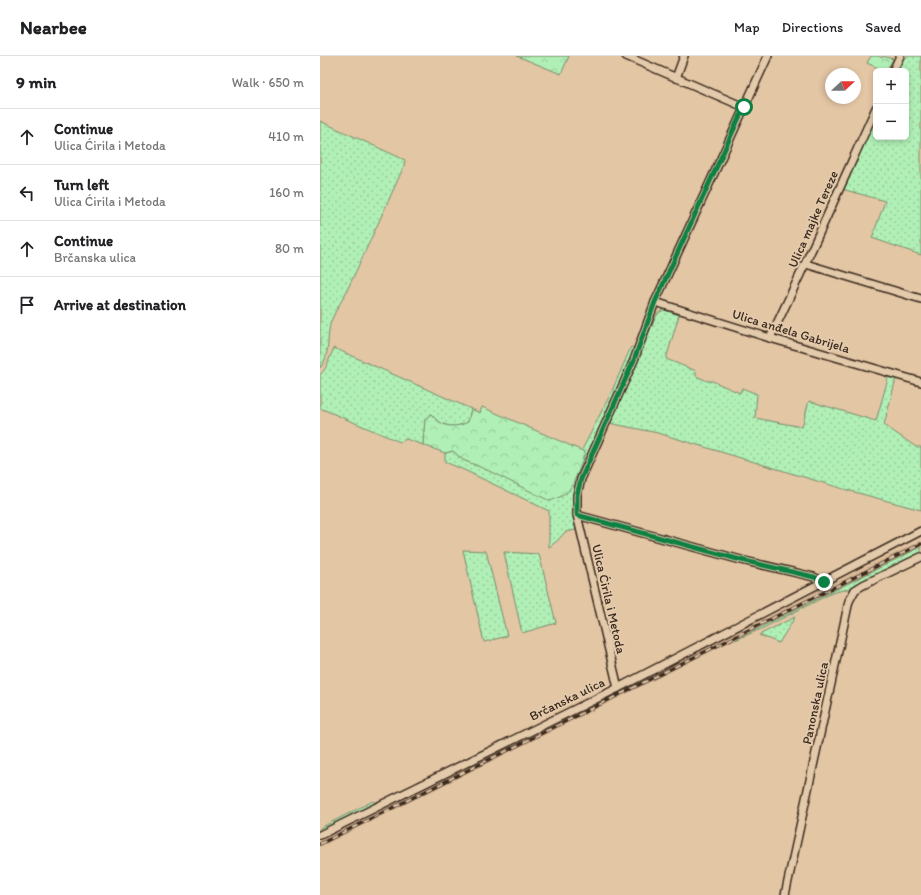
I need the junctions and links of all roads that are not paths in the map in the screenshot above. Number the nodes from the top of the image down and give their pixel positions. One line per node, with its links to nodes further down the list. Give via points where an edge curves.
1 (626, 56): 6 (street)
2 (684, 56): 6 (street)
3 (768, 56): 7 (street, Ulica Ćirila i Metoda)
4 (900, 56): 5 (street)
5 (894, 68)
6 (676, 78): 7 (street)
7 (744, 107): 11 (street, Ulica Ćirila i Metoda)
8 (873, 115): 9 (street, Ulica majke Tereze)
9 (806, 264): 10 (street); 12 (street, Ulica majke Tereze)
10 (921, 298)
11 (655, 302): 12 (street, Ulica anđela Gabrijela); 14 (street, Ulica Ćirila i Metoda, via 634,360 581,479 577,495)
12 (770, 338): 13 (street, Ulica anđela Gabrijela)
13 (921, 382)
14 (577, 515): 17 (street, Ulica Ćirila i Metoda, via 741,560 814,577); 18 (street, Ulica Ćirila i Metoda)
15 (921, 531): 17 (street, Brčanska ulica)
16 (921, 557): 20 (street, Panonska ulica, via 863,584 855,590 849,601)
17 (824, 582): 18 (street, Brčanska ulica)
18 (618, 688): 19 (street, Brčanska ulica)
19 (320, 836)
20 (785, 895)

